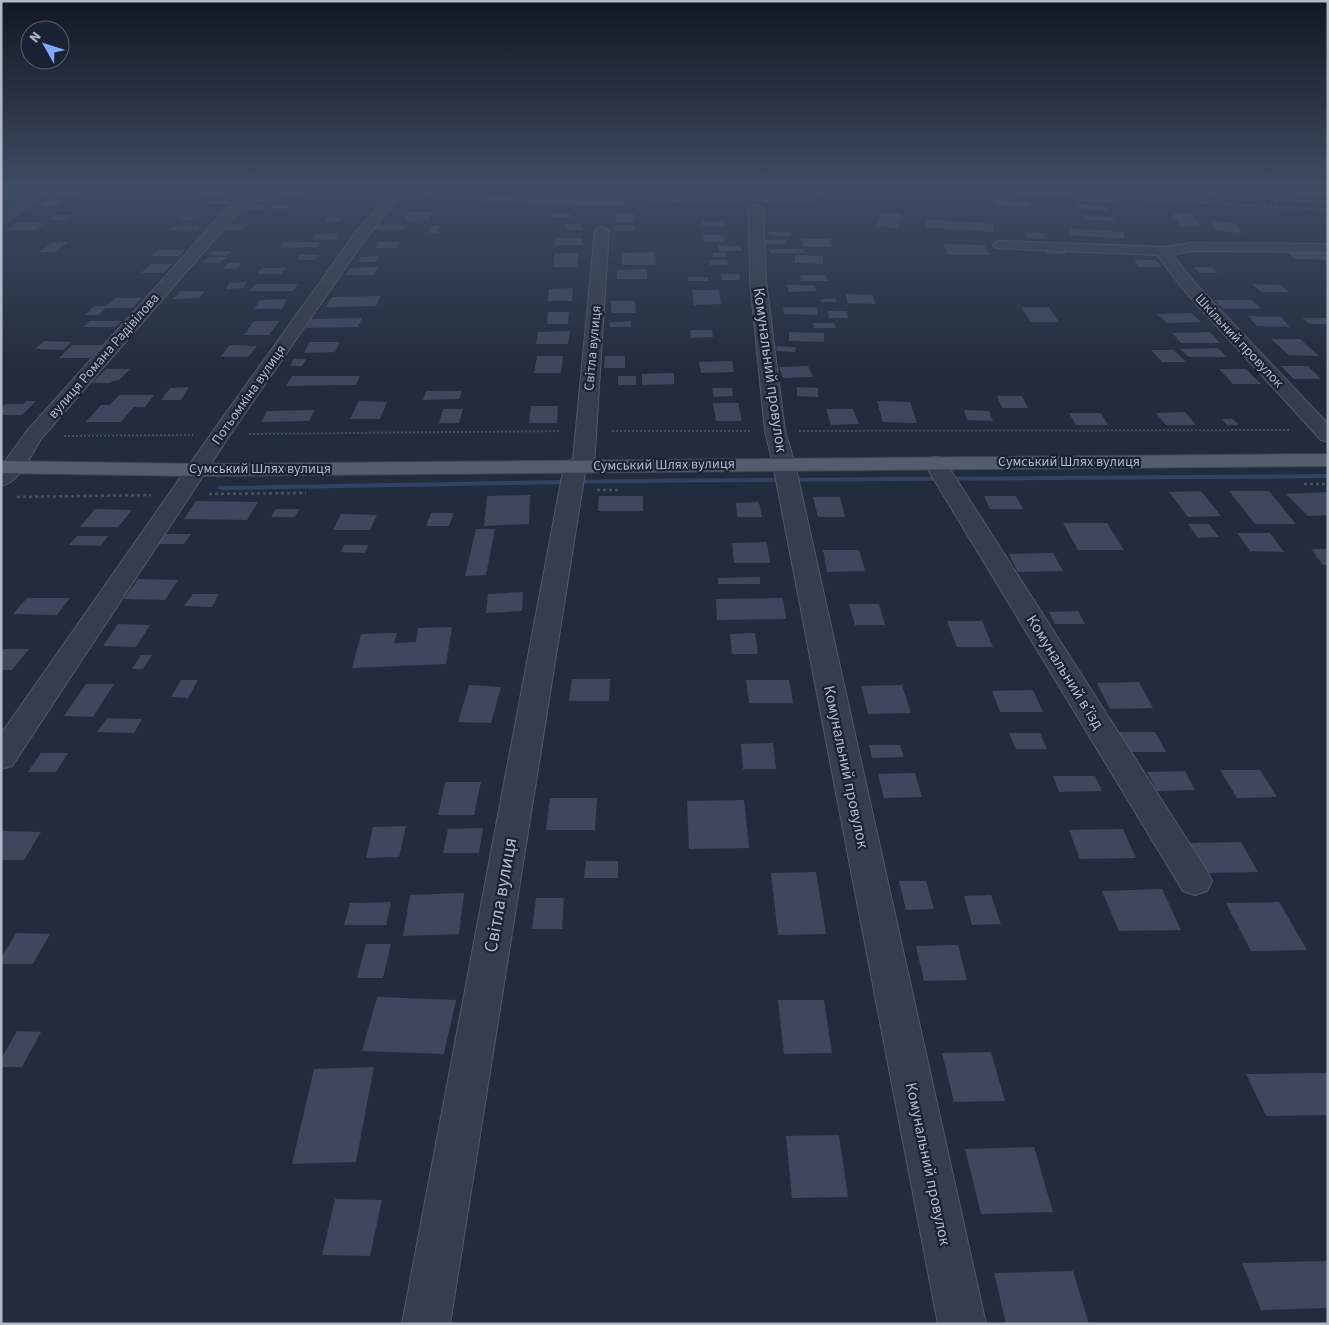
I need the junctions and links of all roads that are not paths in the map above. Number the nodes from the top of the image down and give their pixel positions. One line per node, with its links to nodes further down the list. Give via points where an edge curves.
1 (199, 248): 16 (street, вулиця Романа Радівілова)
2 (352, 248): 15 (street, Потьомкіна вулиця)
3 (601, 248): 14 (street, Світла вулиця, via 586,431)
4 (757, 248): 13 (street, Комунальний провулок, via 758,281 776,431)
5 (1079, 248): 9 (street)
6 (1182, 248): 9 (street)
7 (1305, 248): 8 (street)
8 (1328, 248)
9 (1168, 251): 10 (street, Шкільний провулок, via 1164,254 1188,285)
10 (1325, 433)
11 (1328, 460): 12 (main road, Сумський Шлях вулиця)
12 (935, 463): 13 (main road, Сумський Шлях вулиця); 18 (street, Комунальний в’їзд)
13 (784, 464): 14 (main road, Сумський Шлях вулиця); 20 (street, Комунальний провулок)
14 (579, 466): 15 (main road, Сумський Шлях вулиця); 19 (street, Світла вулиця)
15 (197, 470): 16 (main road, Сумський Шлях вулиця); 17 (street, Потьомкіна вулиця)
16 (5, 471)
17 (1, 758)
18 (1195, 881)
19 (426, 1324)
20 (962, 1324)

